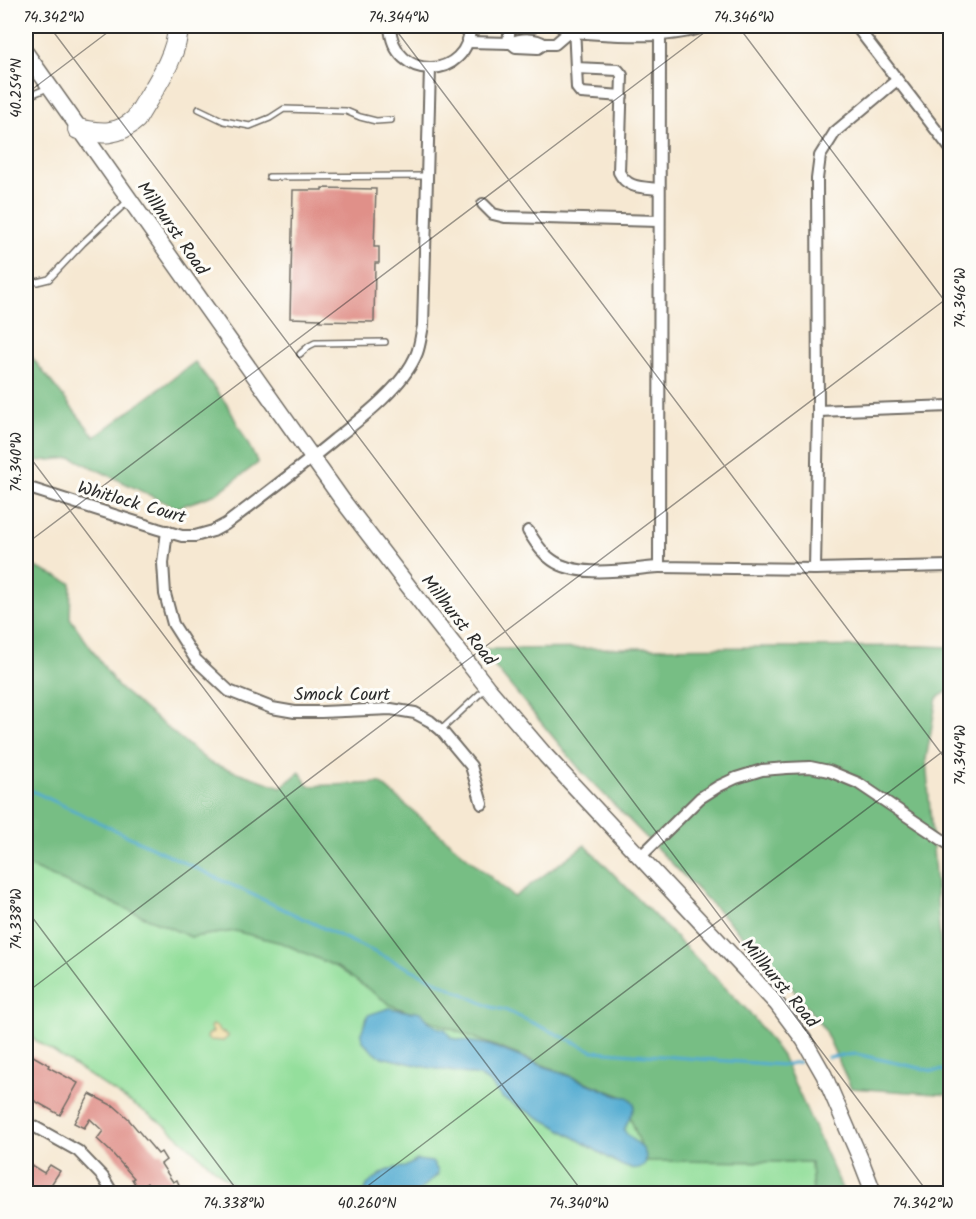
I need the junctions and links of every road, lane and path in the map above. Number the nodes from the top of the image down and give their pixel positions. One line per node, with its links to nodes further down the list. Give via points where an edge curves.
1 (178, 26): 20 (highway, via 167,64 136,119 114,132)
2 (390, 26): 12 (street, via 395,48 404,58)
3 (470, 26): 9 (street)
4 (510, 26): 10 (street)
5 (705, 26): 8 (street)
6 (856, 26): 14 (street)
7 (569, 29): 8 (street); 10 (street, via 555,44 538,48); 13 (street)
8 (660, 35): 24 (street)
9 (468, 42): 10 (street); 12 (street, via 452,62)
10 (510, 43)
11 (26, 53): 15 (street, Millhurst Road)
12 (430, 68): 22 (street, Whitlock Court)
13 (576, 68): 16 (street, via 581,93); 16 (street, via 618,70 622,75)
14 (897, 80): 21 (street); 32 (street, via 835,132 820,156)
15 (50, 87): 17 (lane); 20 (street, Millhurst Road)
16 (622, 96): 24 (street, via 623,180)
17 (26, 97)
18 (199, 109): 19 (lane, via 224,121 250,126 284,109 346,111 376,121)
19 (391, 120)
20 (78, 129): 25 (street, Millhurst Road)
21 (951, 148)
22 (427, 176): 23 (lane); 33 (street, Whitlock Court, via 423,326 417,353 385,396)
23 (269, 177)
24 (659, 189): 27 (street)
25 (129, 200): 28 (lane, via 49,279 37,282); 33 (street, Millhurst Road)
26 (483, 204): 27 (street, via 493,214 504,217)
27 (659, 221): 38 (street)
28 (26, 277)
29 (385, 342): 30 (lane, via 315,343)
30 (300, 354)
31 (951, 406): 32 (street)
32 (818, 411): 39 (street)
33 (313, 457): 35 (street, Whitlock Court, via 213,531 195,536); 40 (street, Millhurst Road)
34 (26, 487): 35 (street, Whitlock Court)
35 (166, 531): 41 (street, Smock Court, via 164,584 174,624 196,660 229,691 272,708 295,712 391,709 415,713)
36 (528, 531): 38 (street, via 541,550 566,568 597,571)
37 (951, 566): 39 (street)
38 (659, 567): 39 (street)
39 (815, 569)
40 (487, 687): 41 (lane); 44 (street, Millhurst Road)
41 (441, 730): 42 (street, Smock Court, via 471,766)
42 (482, 804)
43 (951, 845): 44 (street, via 858,783 810,767 762,770 718,786 700,798)
44 (640, 857): 47 (street, Millhurst Road, via 777,1004 804,1040 824,1075)
45 (26, 1122): 46 (street, via 78,1151)
46 (113, 1194)
47 (874, 1194)

